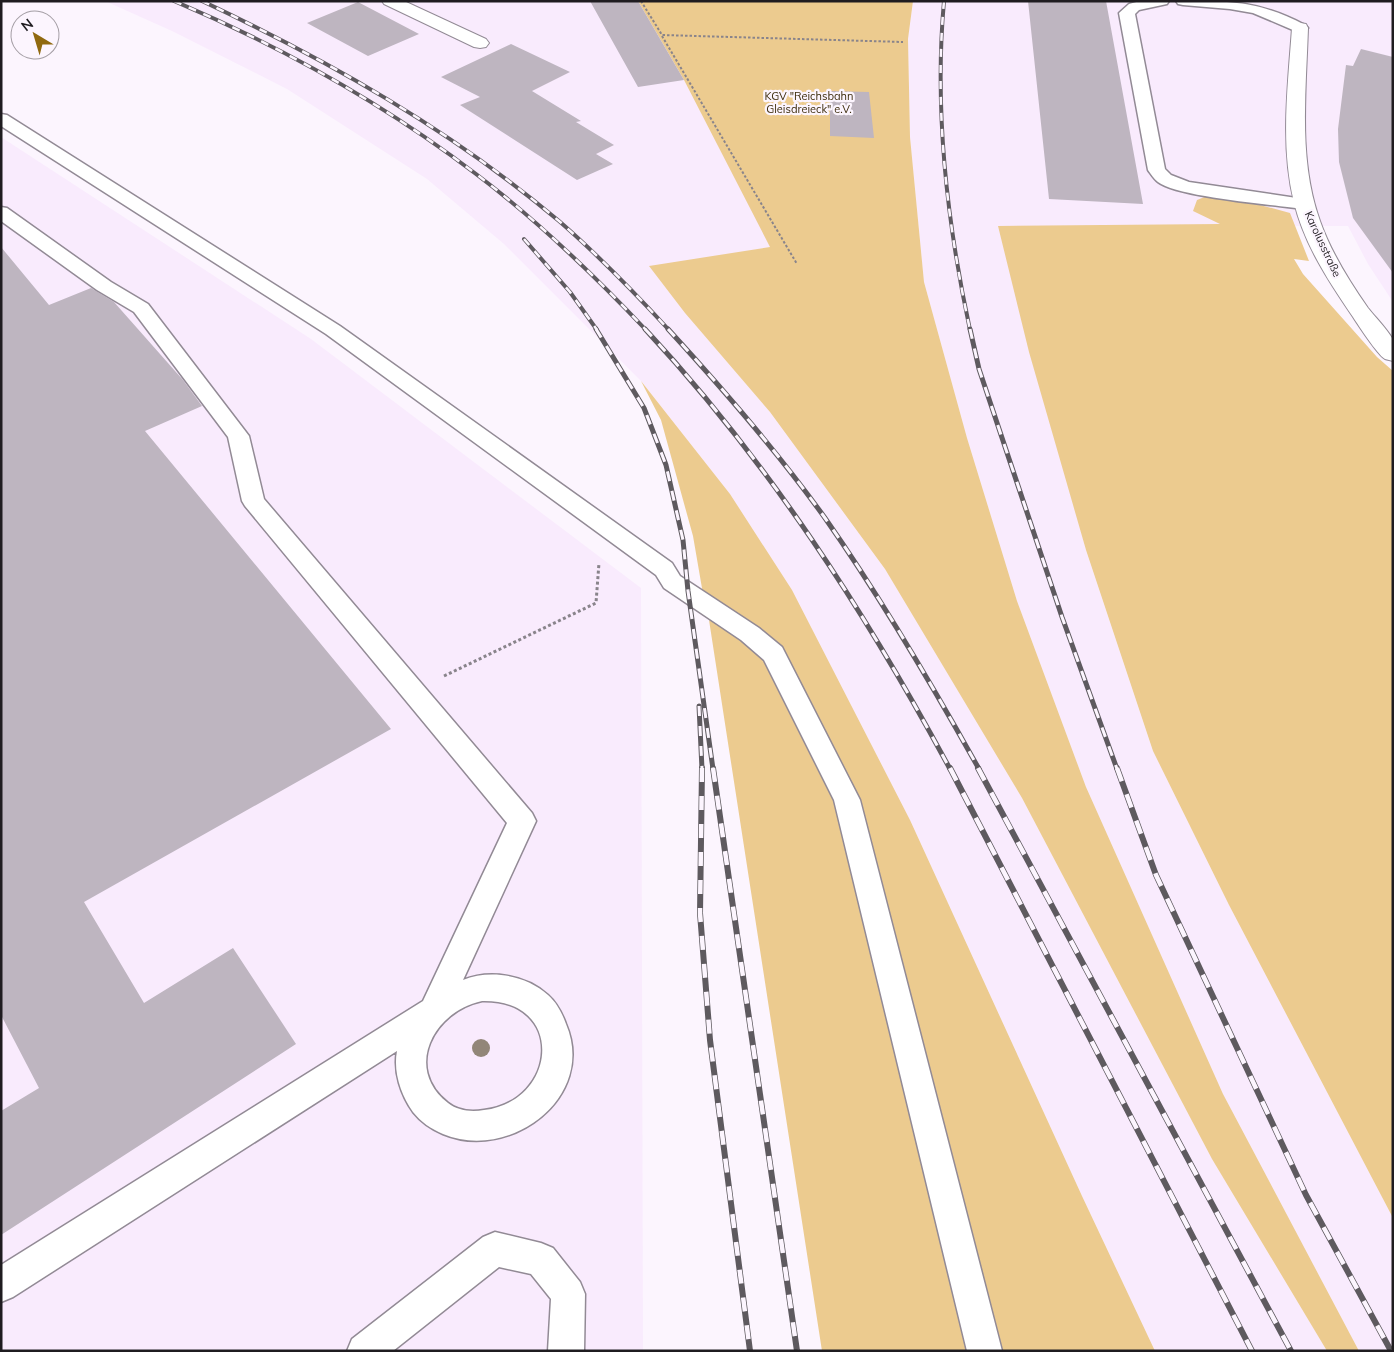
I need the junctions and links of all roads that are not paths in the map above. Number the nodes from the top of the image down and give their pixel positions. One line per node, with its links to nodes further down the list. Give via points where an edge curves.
1 (390, 1): 5 (street)
2 (1162, 1): 7 (lane, via 1134,7 1127,13 1157,170 1165,179 1186,187)
3 (1183, 1): 4 (lane, via 1245,6 1283,18)
4 (1300, 28): 7 (street, Karolusstraße, via 1298,158)
5 (480, 42)
6 (1, 119): 14 (lane, via 333,330 664,568 672,582 750,634 773,654 846,800)
7 (1304, 204): 9 (street, Karolusstraße, via 1337,276 1365,320)
8 (1, 212): 10 (lane, via 104,286 141,308 238,436 253,501 522,821)
9 (1393, 354)
10 (433, 1011): 10 (lane, via 472,990 495,988 516,992 534,1002 547,1015 555,1031 558,1049 556,1068 548,1087 518,1115 497,1123 474,1126 452,1122 433,1112 418,1094 411,1074 411,1052 419,1030); 11 (lane)
11 (1, 1286)
12 (364, 1351): 13 (lane, via 496,1249 541,1260 568,1294)
13 (566, 1351)
14 (985, 1351)

